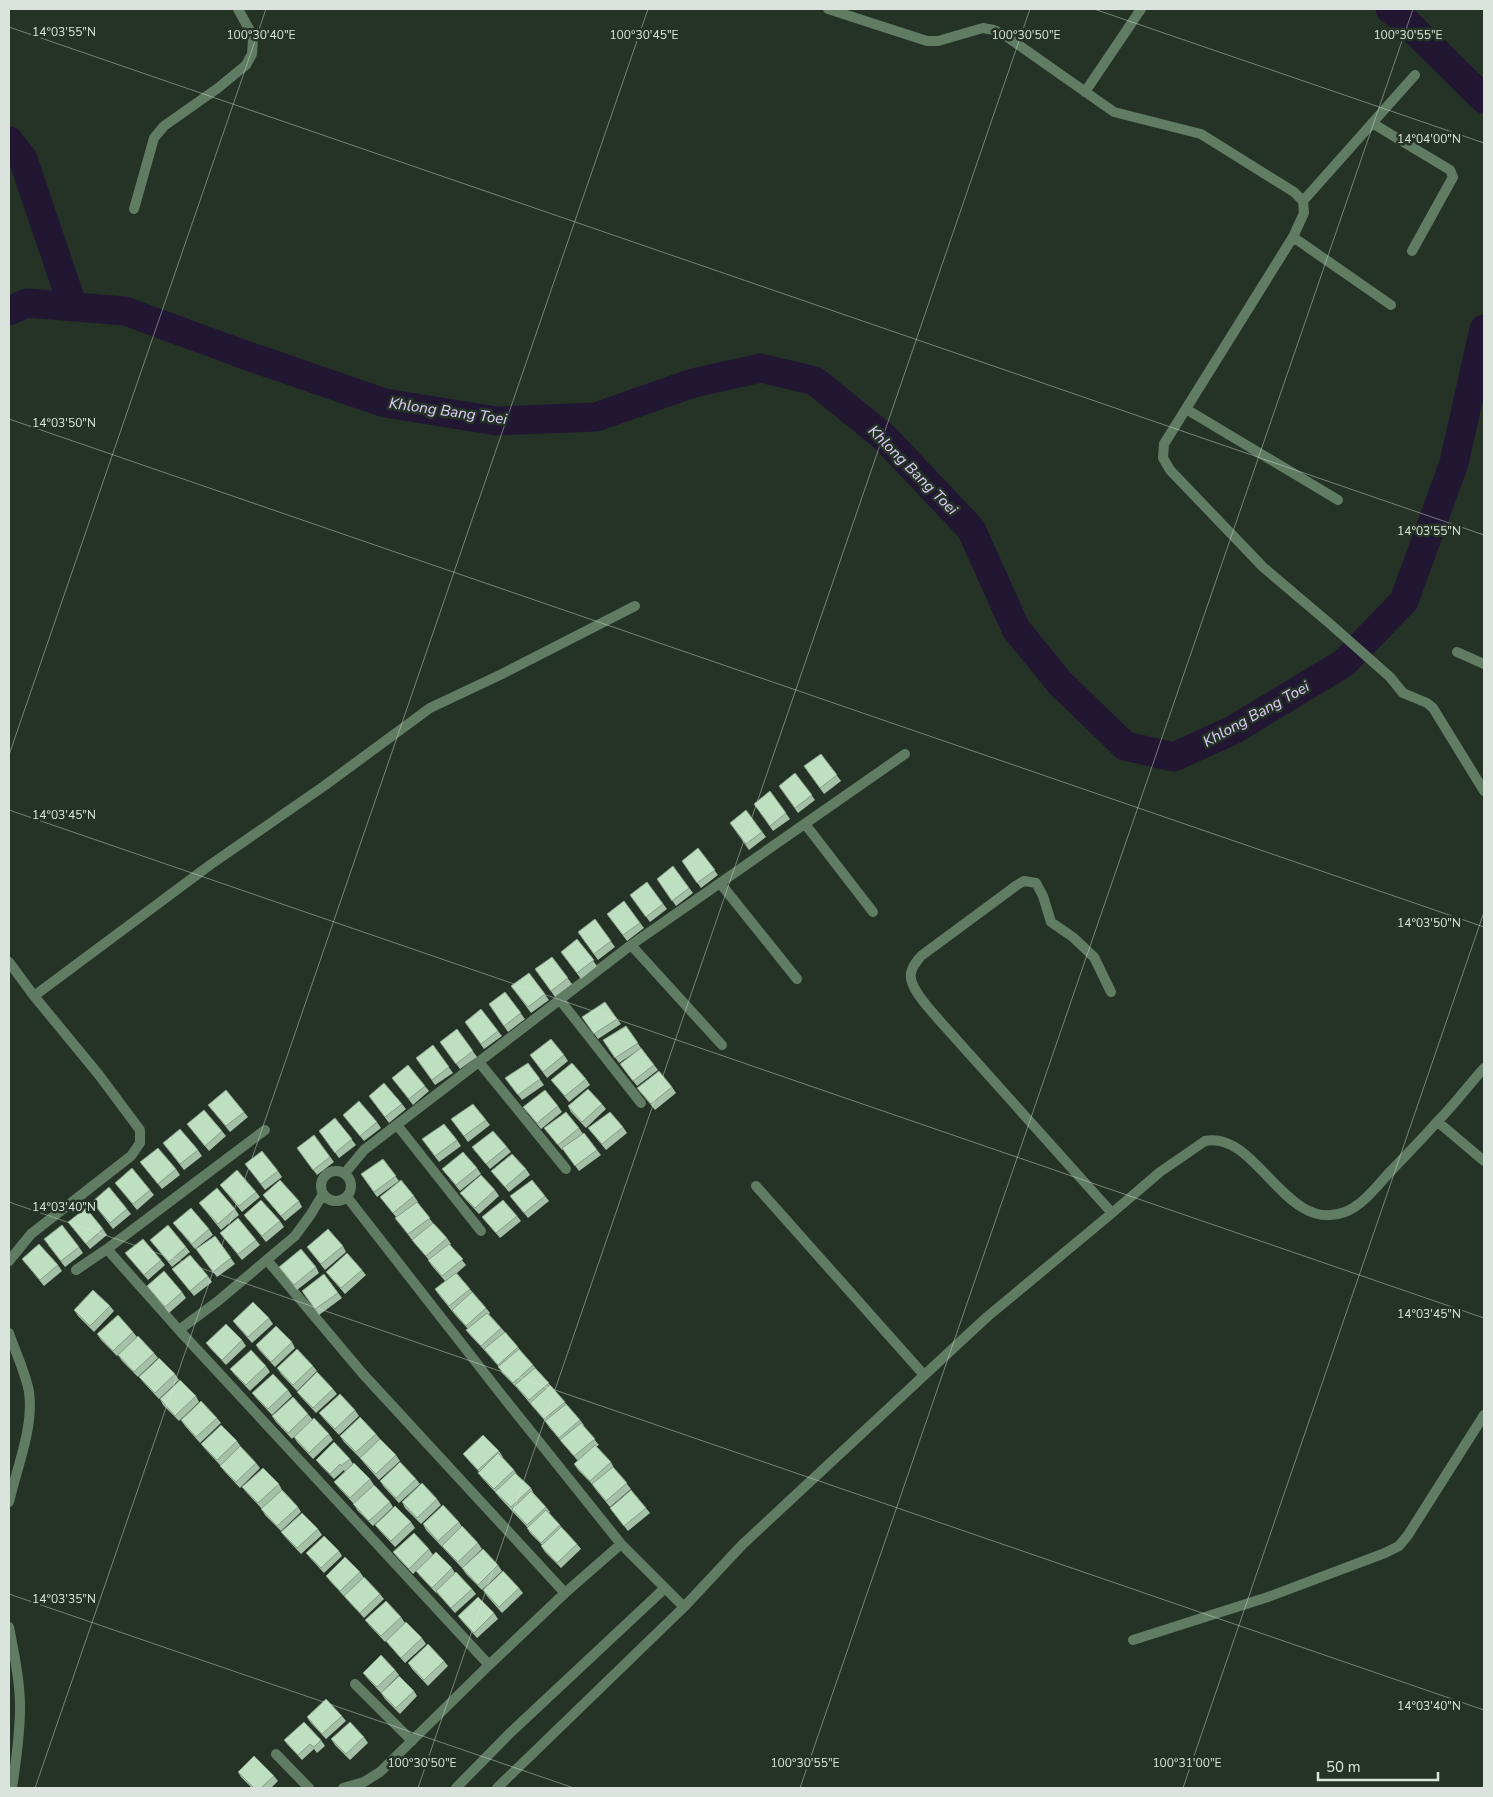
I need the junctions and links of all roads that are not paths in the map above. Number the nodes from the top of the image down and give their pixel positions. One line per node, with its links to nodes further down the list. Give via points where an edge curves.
1 (238, 9): 8 (street, via 253,40 249,60 218,88 164,126 154,138)
2 (828, 9): 5 (street, via 927,41 983,28 994,30)
3 (1141, 9): 5 (street)
4 (1415, 75): 6 (street)
5 (1085, 92): 7 (street, via 1114,112 1201,134 1294,192)
6 (1372, 124): 7 (street); 10 (street, via 1450,170 1453,177)
7 (1303, 201): 9 (street, via 1304,214)
8 (134, 209)
9 (1293, 237): 11 (street); 12 (street)
10 (1412, 251)
11 (1391, 305)
12 (1186, 408): 13 (street); 18 (street, via 1164,444 1163,458 1170,470 1263,566 1329,622 1404,693 1427,703 1438,714)
13 (1338, 500)
14 (635, 606): 26 (street, via 430,708)
15 (1457, 652): 16 (street)
16 (1484, 664)
17 (905, 754): 19 (street)
18 (1484, 791)
19 (805, 824): 20 (street); 21 (street)
20 (720, 883): 22 (street); 24 (street)
21 (873, 912)
22 (631, 945): 27 (street); 28 (street)
23 (9, 962): 26 (street)
24 (797, 979)
25 (1111, 992): 41 (street, via 1094,957 1051,922 1036,883 1024,881 921,956 910,973 917,992 939,1020)
26 (34, 996): 45 (street, via 140,1130 140,1143 131,1156 31,1234)
27 (560, 1000): 29 (street); 31 (street)
28 (722, 1045)
29 (479, 1062): 33 (street); 36 (street)
30 (1484, 1068): 32 (street)
31 (641, 1103)
32 (1438, 1122): 35 (street); 41 (street, via 1362,1201 1344,1212 1313,1213 1282,1192 1238,1148 1212,1139 1160,1172)
33 (397, 1125): 37 (street, via 364,1150); 42 (street)
34 (265, 1130): 43 (street)
35 (1484, 1161)
36 (566, 1169)
37 (345, 1173): 39 (street, via 331,1171 325,1175 321,1187); 40 (street, via 351,1185)
38 (756, 1186): 49 (street)
39 (323, 1194): 40 (street, via 334,1201); 44 (street, via 295,1236)
40 (347, 1197): 52 (street)
41 (1112, 1213): 49 (street, via 987,1317)
42 (481, 1231)
43 (106, 1249): 46 (street); 47 (street)
44 (267, 1260): 47 (street); 54 (street, via 363,1374)
45 (9, 1261)
46 (76, 1270)
47 (179, 1330): 58 (street)
48 (9, 1334): 51 (street, via 29,1390 31,1409)
49 (924, 1375): 55 (street, via 742,1545)
50 (1484, 1415): 57 (street, via 1400,1546 1268,1597)
51 (9, 1502)
52 (621, 1544): 53 (street); 54 (street)
53 (665, 1588): 55 (street); 65 (street)
54 (565, 1593): 58 (street)
55 (684, 1607): 66 (street)
56 (9, 1627): 62 (street, via 20,1707)
57 (1133, 1640)
58 (489, 1665): 60 (street)
59 (355, 1684): 60 (street)
60 (412, 1742): 64 (street, via 380,1772 364,1782)
61 (276, 1754): 63 (street)
62 (12, 1788)
63 (309, 1788)
64 (343, 1788)
65 (456, 1788)
66 (497, 1788)

